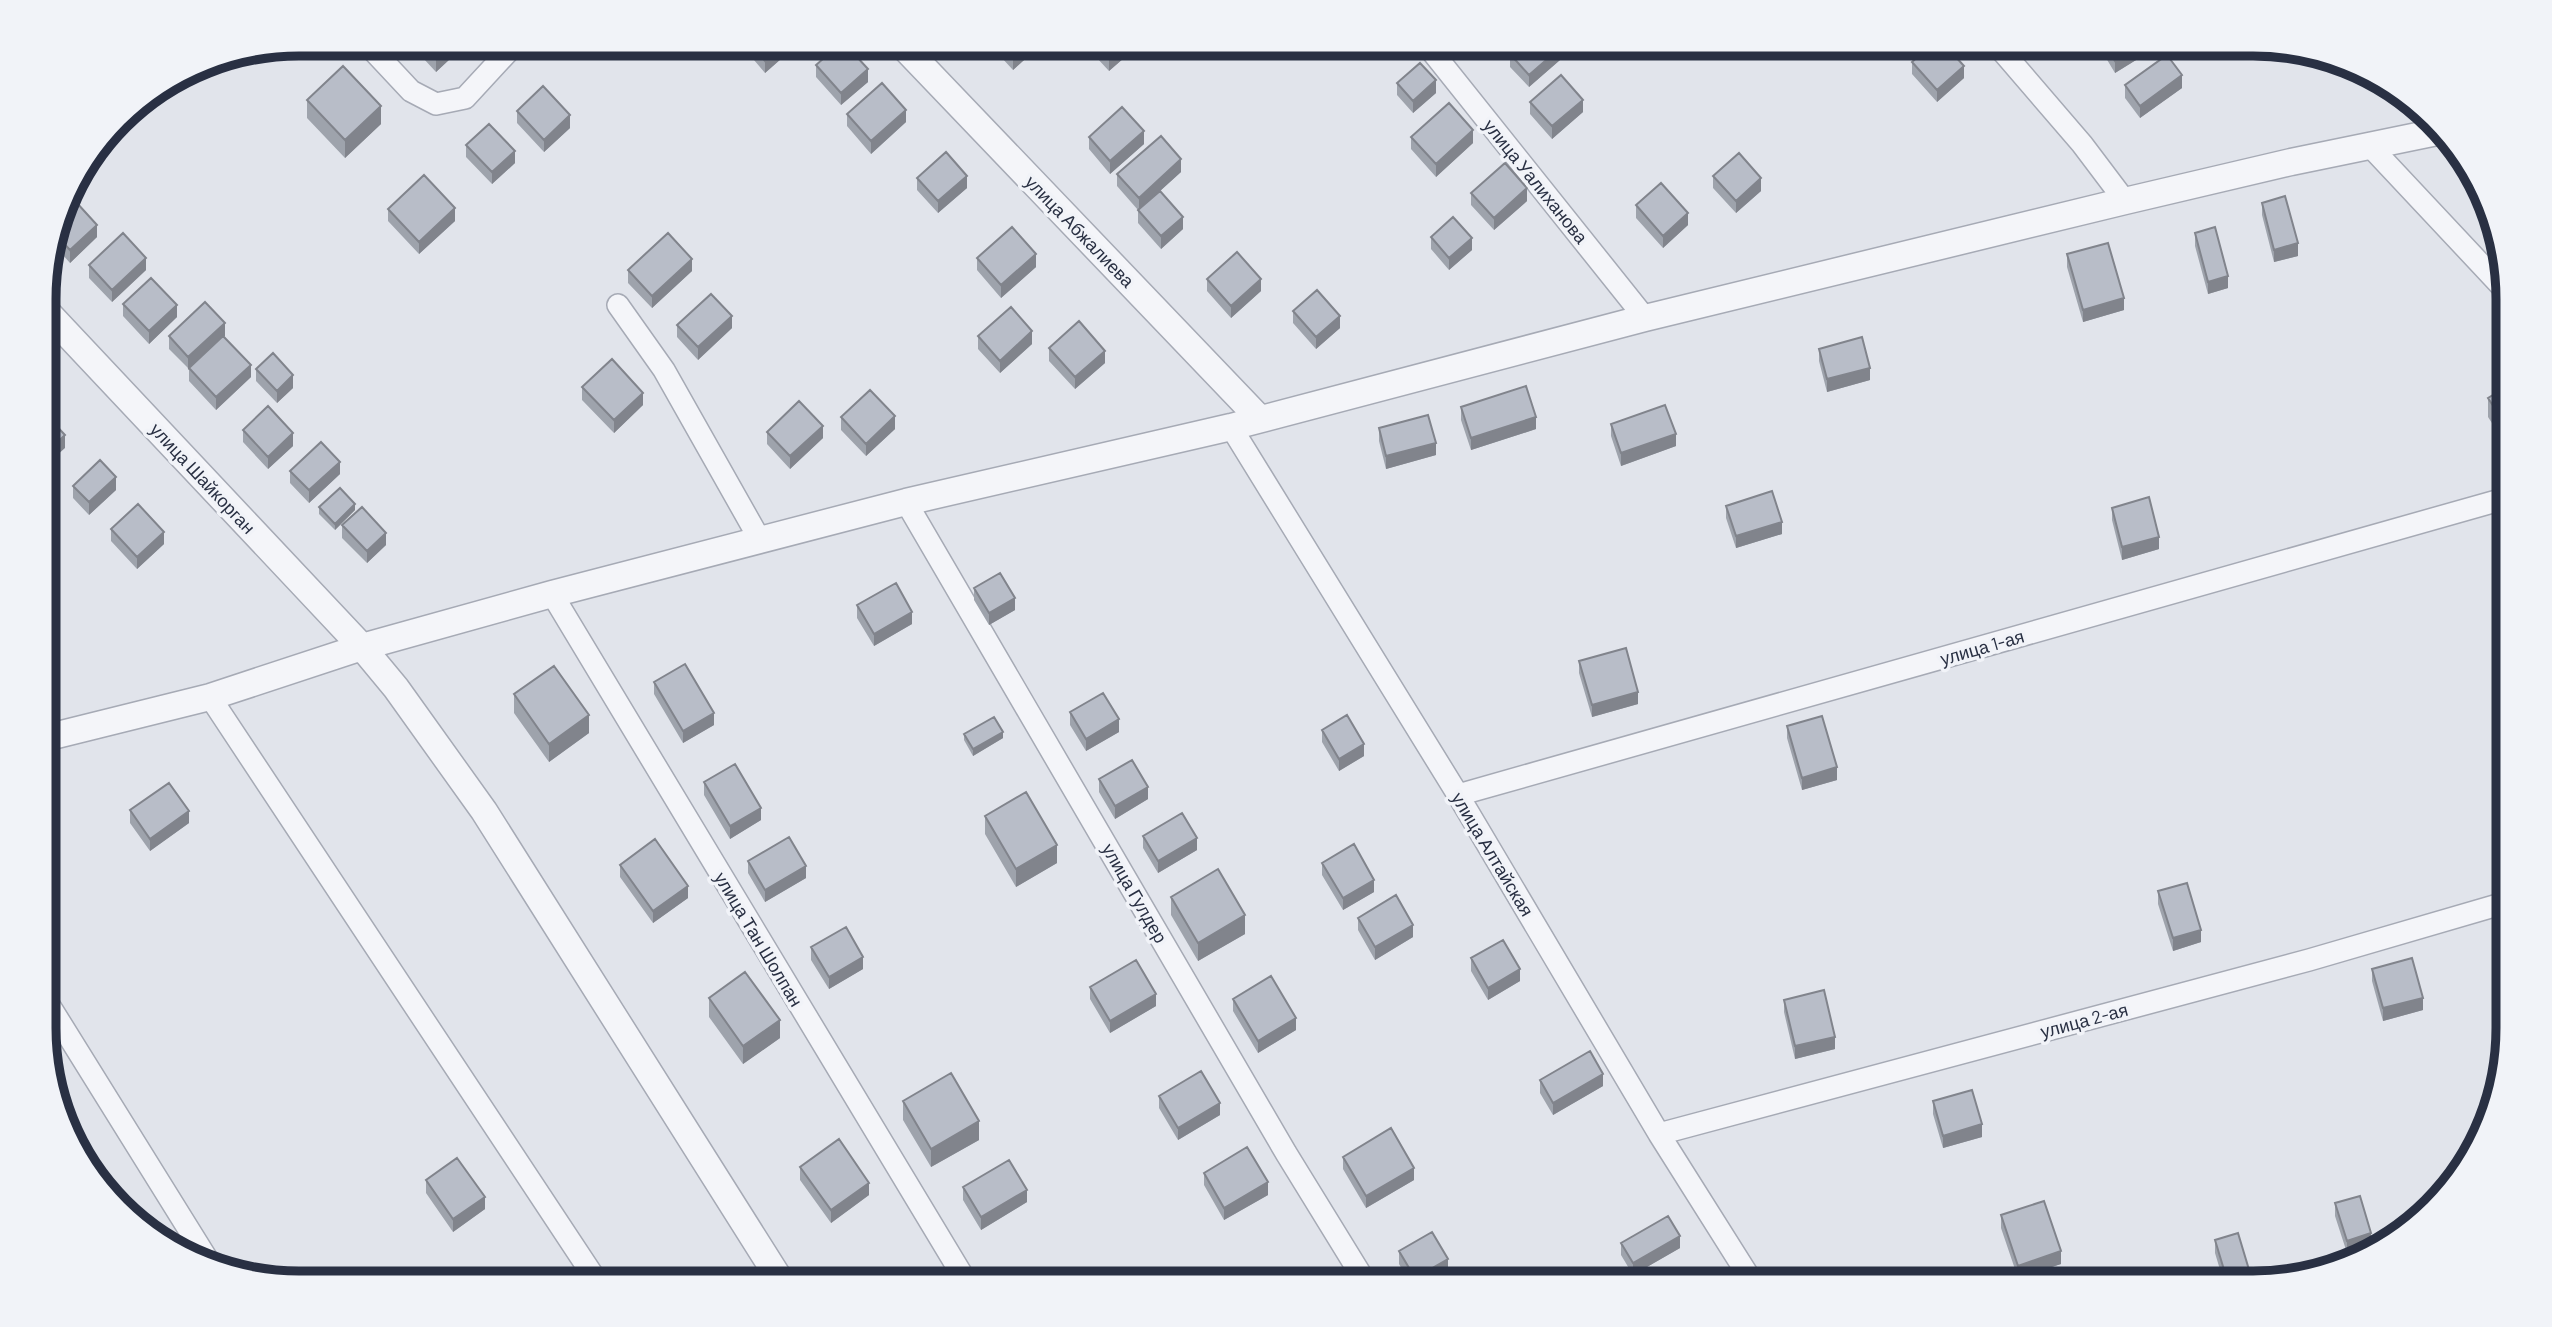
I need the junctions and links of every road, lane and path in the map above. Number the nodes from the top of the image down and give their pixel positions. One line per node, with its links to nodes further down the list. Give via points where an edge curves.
1 (378, 56): 2 (street, via 411,91 436,104 466,98)
2 (504, 56)
3 (912, 56): 13 (street, улица Абжалиева)
4 (1436, 56): 11 (street, улица Уалиханова)
5 (2006, 56): 8 (street)
6 (2431, 133): 7 (street)
7 (2370, 146): 8 (street); 9 (street)
8 (2125, 201): 11 (street)
9 (2495, 278)
10 (618, 305): 17 (street, via 664,370)
11 (1645, 318): 13 (street)
12 (57, 323): 19 (street, улица Шайкорган)
13 (1260, 419): 14 (street)
14 (1231, 427): 16 (street); 22 (street, улица Алтайская)
15 (2496, 501): 22 (street, улица 1-ая)
16 (906, 502): 17 (street); 27 (street, улица Гулдер)
17 (760, 540): 18 (street)
18 (552, 594): 19 (street); 31 (street, улица Тан Шолпан)
19 (362, 647): 20 (street); 30 (street, улица Шайкорган, via 484,811)
20 (210, 696): 21 (street); 29 (street)
21 (56, 735)
22 (1458, 795): 25 (street, улица Алтайская)
23 (2496, 905): 25 (street, улица 2-ая)
24 (56, 1016): 26 (street)
25 (1659, 1134): 28 (street, улица Алтайская)
26 (201, 1250)
27 (1358, 1270)
28 (1745, 1270)
29 (590, 1271)
30 (774, 1271)
31 (960, 1271)

